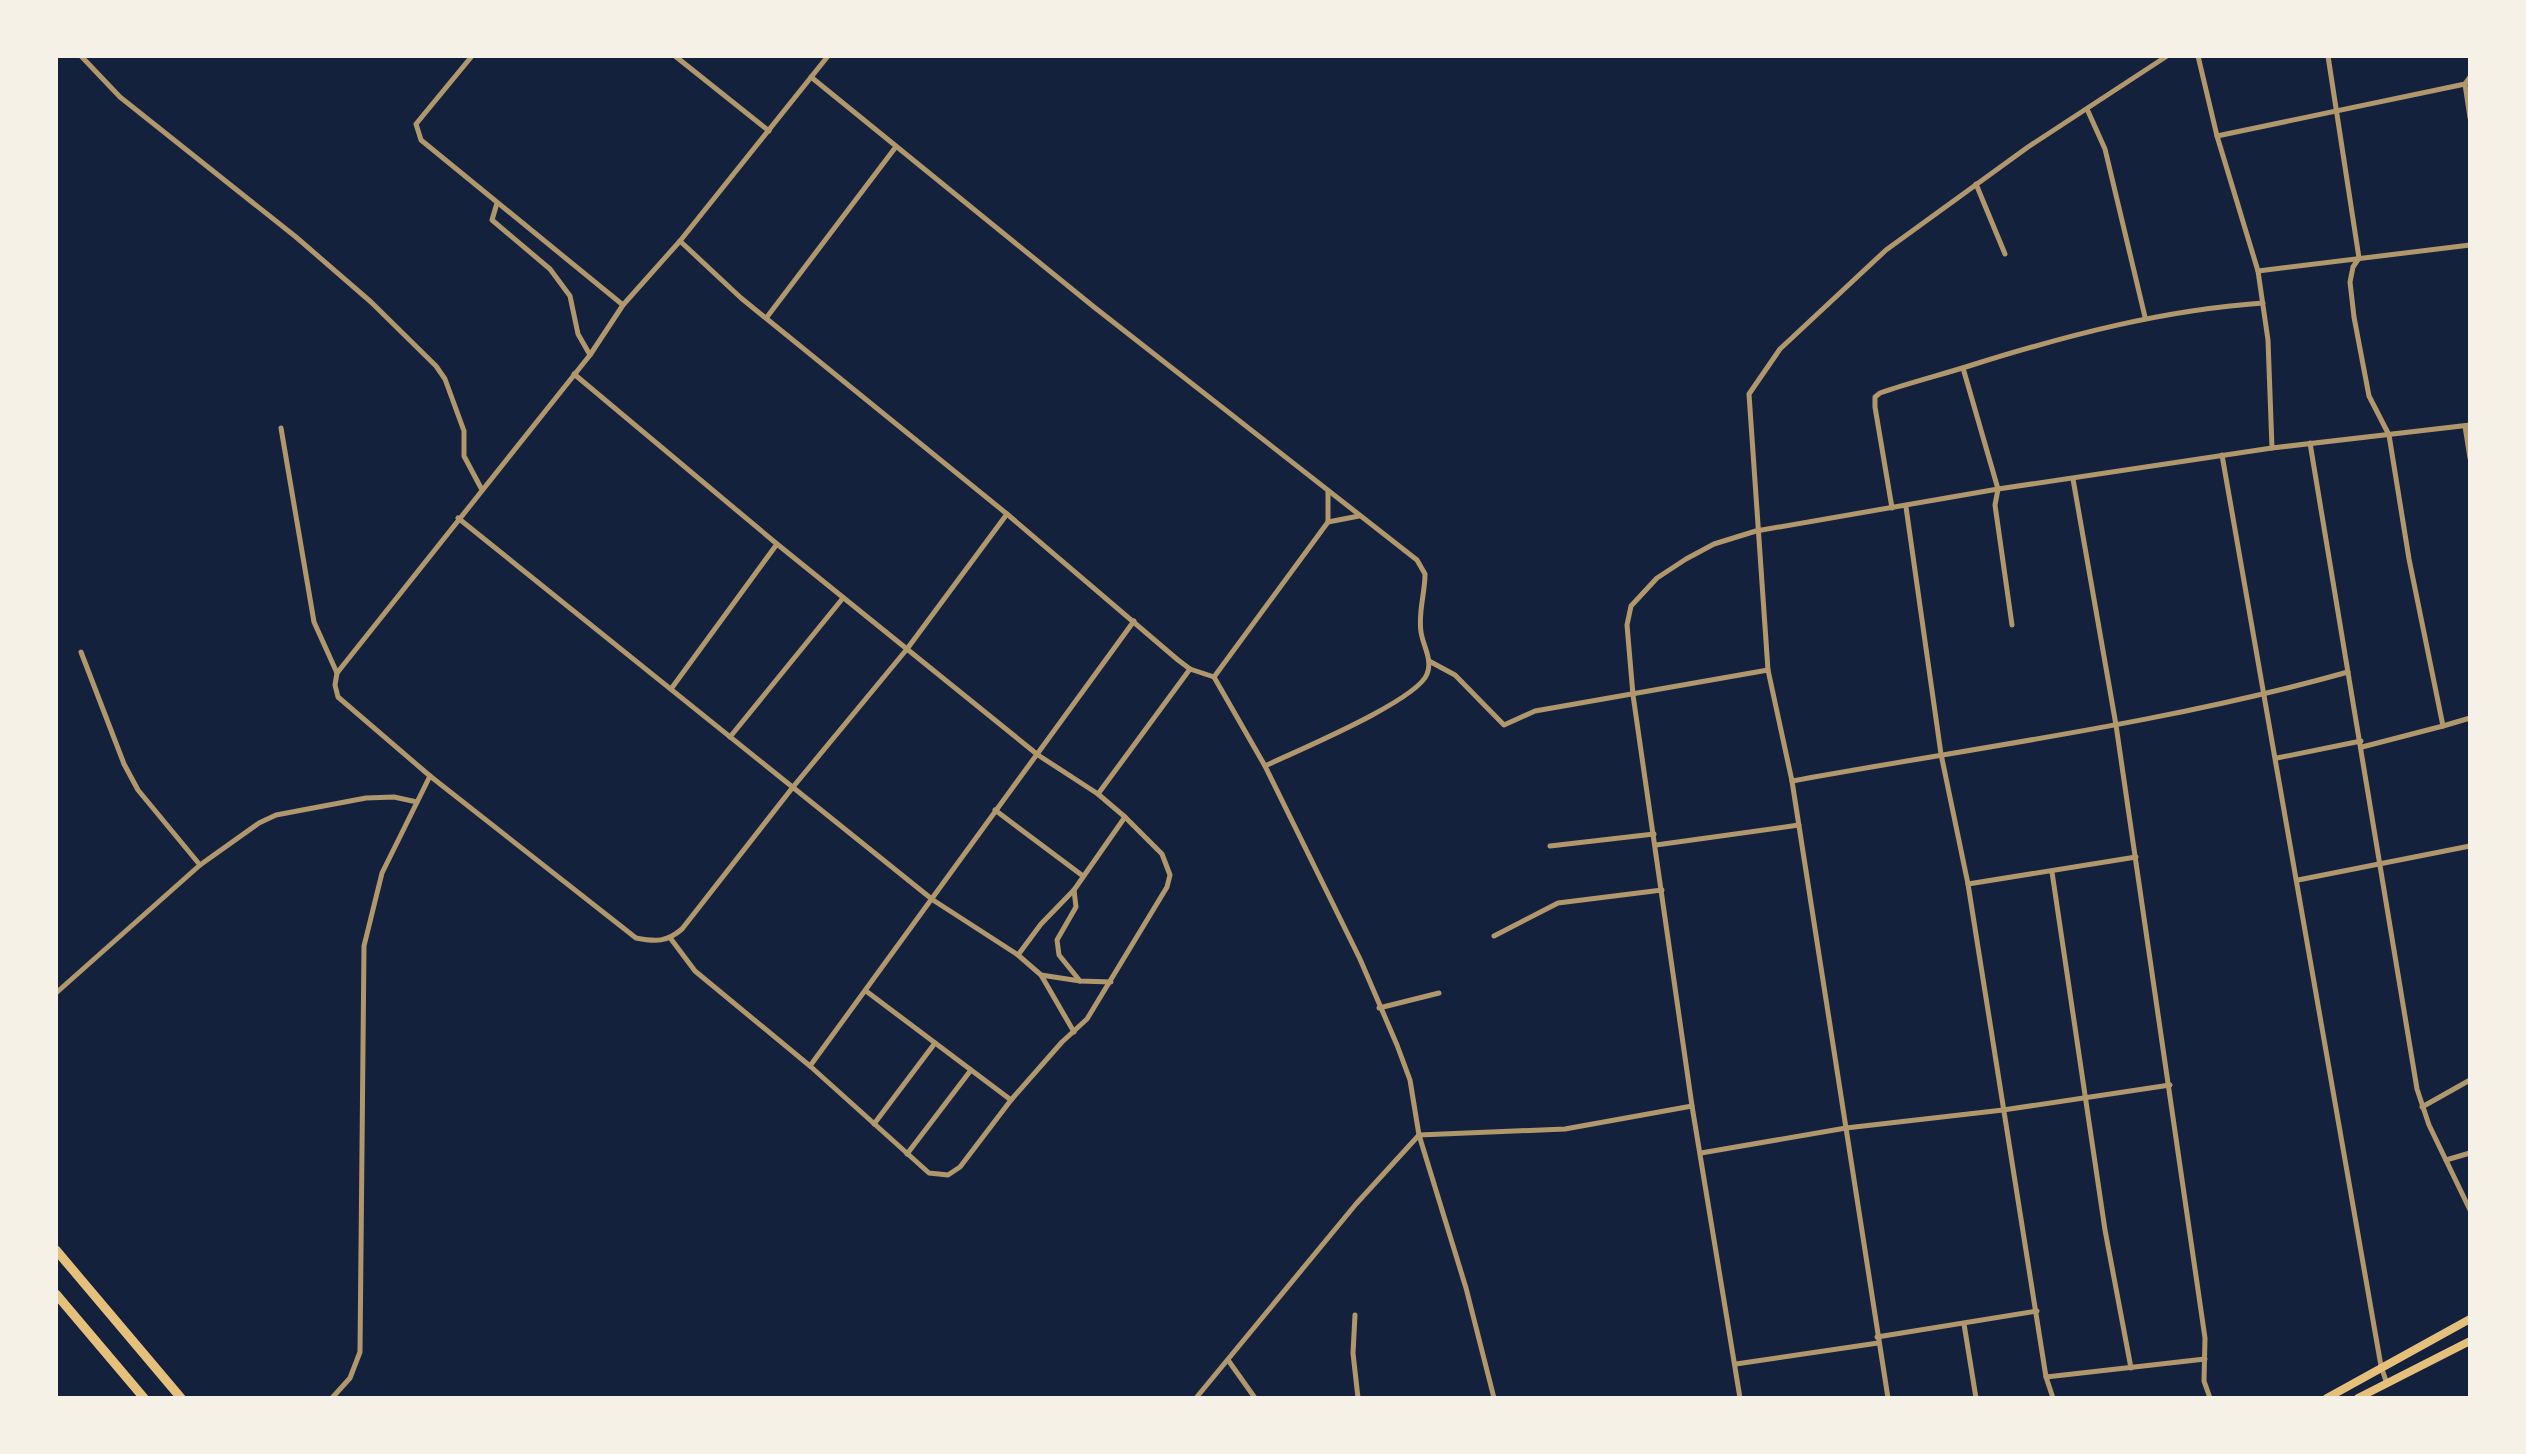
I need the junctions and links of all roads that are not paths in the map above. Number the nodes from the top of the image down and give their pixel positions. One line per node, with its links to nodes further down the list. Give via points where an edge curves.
1 (81, 56): 39 (street, via 120,97 371,302 436,366 464,430 464,456)
2 (472, 56): 18 (street, via 416,124 416,131 421,141)
3 (674, 56): 14 (street)
4 (828, 56): 8 (street)
5 (2166, 56): 11 (street)
6 (2198, 56): 15 (street)
7 (2328, 56): 12 (street)
8 (811, 77): 14 (street); 16 (street)
9 (2470, 77): 10 (street)
10 (2465, 84): 12 (street); 13 (street)
11 (2087, 109): 17 (street); 27 (street, via 2105,149)
12 (2338, 109): 15 (street); 22 (street)
13 (2470, 118)
14 (769, 131): 19 (street)
15 (2217, 136): 23 (street)
16 (895, 148): 26 (street); 41 (street)
17 (1976, 184): 21 (street); 48 (street, via 1843,287 1780,349 1754,383 1747,404 1756,471)
18 (497, 203): 25 (street); 28 (street, via 492,219 550,269 569,296 578,334)
19 (680, 241): 25 (street); 26 (street)
20 (2470, 245): 22 (street)
21 (2005, 254)
22 (2359, 258): 23 (street); 33 (street, via 2350,282 2354,317 2369,396)
23 (2258, 271): 24 (street)
24 (2263, 303): 27 (street); 35 (street)
25 (623, 305): 28 (street)
26 (767, 317): 44 (street)
27 (2145, 317): 29 (street)
28 (590, 355): 30 (street)
29 (1963, 368): 40 (street); 43 (street, via 1875,397)
30 (574, 374): 39 (street); 49 (street)
31 (2468, 426): 33 (street); 37 (street)
32 (281, 428): 59 (street, via 314,622)
33 (2389, 435): 34 (street); 66 (street)
34 (2310, 443): 35 (street); 58 (street)
35 (2272, 448): 36 (street)
36 (2222, 455): 38 (street); 63 (street)
37 (2470, 458)
38 (2073, 479): 40 (street); 65 (street)
39 (481, 488): 46 (street)
40 (1998, 489): 42 (street); 52 (street, via 1996,505)
41 (1328, 491): 45 (street); 47 (street)
42 (1906, 507): 43 (street); 69 (street)
43 (1892, 508): 48 (street)
44 (1007, 513): 51 (street); 53 (street)
45 (1360, 516): 47 (street); 55 (street, via 1417,560 1425,574 1419,613)
46 (458, 518): 59 (street); 61 (street)
47 (1328, 522): 60 (street)
48 (1756, 531): 57 (street); 62 (street, via 1714,544 1686,559 1657,578 1631,607 1627,625)
49 (777, 544): 50 (street); 61 (street)
50 (843, 597): 53 (street); 67 (street)
51 (1134, 621): 56 (street); 70 (street)
52 (2012, 625)
53 (907, 649): 70 (street); 75 (street)
54 (81, 652): 87 (street, via 138,790)
55 (1429, 661): 62 (street, via 1455,675 1504,725 1535,711); 72 (street, via 1418,686 1389,706)
56 (1190, 669): 60 (street); 76 (street)
57 (1768, 670): 62 (street); 74 (street)
58 (2348, 672): 63 (street); 68 (street)
59 (337, 673): 73 (street, via 335,685 343,703)
60 (1214, 677): 72 (street)
61 (671, 689): 67 (street)
62 (1633, 695): 81 (street)
63 (2266, 695): 65 (street); 71 (street)
64 (2470, 718): 66 (street)
65 (2116, 725): 69 (street); 85 (street)
66 (2443, 726): 68 (street)
67 (730, 737): 75 (street)
68 (2361, 744): 71 (street); 86 (street)
69 (1941, 754): 74 (street); 91 (street)
70 (1038, 755): 76 (street); 78 (street)
71 (2277, 758): 90 (street)
72 (1265, 766): 104 (street)
73 (430, 776): 77 (street); 96 (street, via 636,938)
74 (1792, 781): 80 (street)
75 (793, 787): 94 (street); 96 (street)
76 (1098, 794): 79 (street)
77 (417, 802): 87 (street, via 366,798 276,815); 141 (street, via 382,873 364,946 360,1352 350,1378)
78 (995, 810): 89 (street); 94 (street)
79 (1125, 817): 89 (street); 100 (street, via 1162,854 1170,875)
80 (1799, 825): 82 (street); 117 (street)
81 (1654, 834): 82 (street); 83 (street)
82 (1657, 845): 93 (street)
83 (1550, 846)
84 (2470, 846): 86 (street)
85 (2136, 857): 88 (street); 110 (street)
86 (2380, 863): 90 (street); 114 (street)
87 (200, 865): 102 (street)
88 (2052, 872): 91 (street); 111 (street)
89 (1083, 876): 92 (street)
90 (2298, 880): 135 (street)
91 (1968, 884): 115 (street)
92 (1074, 890): 97 (street); 99 (street, via 1076,907 1057,940 1059,955)
93 (1662, 890): 95 (street, via 1558,903); 113 (street)
94 (933, 900): 97 (street); 101 (street)
95 (1494, 936)
96 (671, 939): 107 (street, via 695,971)
97 (1018, 955): 98 (street)
98 (1041, 975): 99 (street); 105 (street)
99 (1080, 981): 100 (street)
100 (1111, 982): 105 (street)
101 (866, 991): 106 (street); 107 (street)
102 (56, 993)
103 (1439, 993): 104 (street)
104 (1379, 1007): 118 (street, via 1410,1080)
105 (1074, 1032): 112 (street)
106 (935, 1043): 108 (street); 116 (street)
107 (810, 1066): 116 (street)
108 (971, 1070): 112 (street); 121 (street)
109 (2470, 1080): 114 (street)
110 (2170, 1085): 111 (street); 132 (street)
111 (2085, 1099): 115 (street); 136 (street)
112 (1011, 1100): 121 (street, via 960,1167 948,1175 929,1173)
113 (1692, 1106): 118 (street, via 1565,1129); 119 (street)
114 (2421, 1107): 122 (street)
115 (2003, 1110): 117 (street); 126 (street)
116 (874, 1124): 121 (street)
117 (1846, 1128): 119 (street); 130 (street)
118 (1419, 1135): 133 (street, via 1356,1203); 145 (street)
119 (1701, 1153): 134 (street)
120 (2470, 1153): 122 (street)
121 (908, 1154)
122 (2446, 1160): 123 (street)
123 (2470, 1209)
124 (56, 1250): 140 (main road)
125 (56, 1294): 139 (main road)
126 (2037, 1311): 129 (street); 137 (street)
127 (1355, 1315): 144 (street)
128 (2470, 1319): 135 (main road)
129 (1964, 1324): 130 (street); 148 (street)
130 (1878, 1340): 134 (street); 147 (street)
131 (2470, 1342): 138 (main road)
132 (2205, 1359): 136 (street); 150 (street, via 2204,1381)
133 (1228, 1360): 142 (street); 143 (street)
134 (1736, 1364): 146 (street)
135 (2381, 1366): 138 (street); 151 (main road)
136 (2131, 1368): 137 (street)
137 (2046, 1377): 149 (street)
138 (2387, 1384): 152 (main road)
139 (144, 1398)
140 (181, 1398)
141 (332, 1398)
142 (1196, 1398)
143 (1255, 1398)
144 (1358, 1398)
145 (1494, 1398)
146 (1741, 1398)
147 (1888, 1398)
148 (1976, 1398)
149 (2053, 1398)
150 (2210, 1398)
151 (2327, 1398)
152 (2358, 1398)

